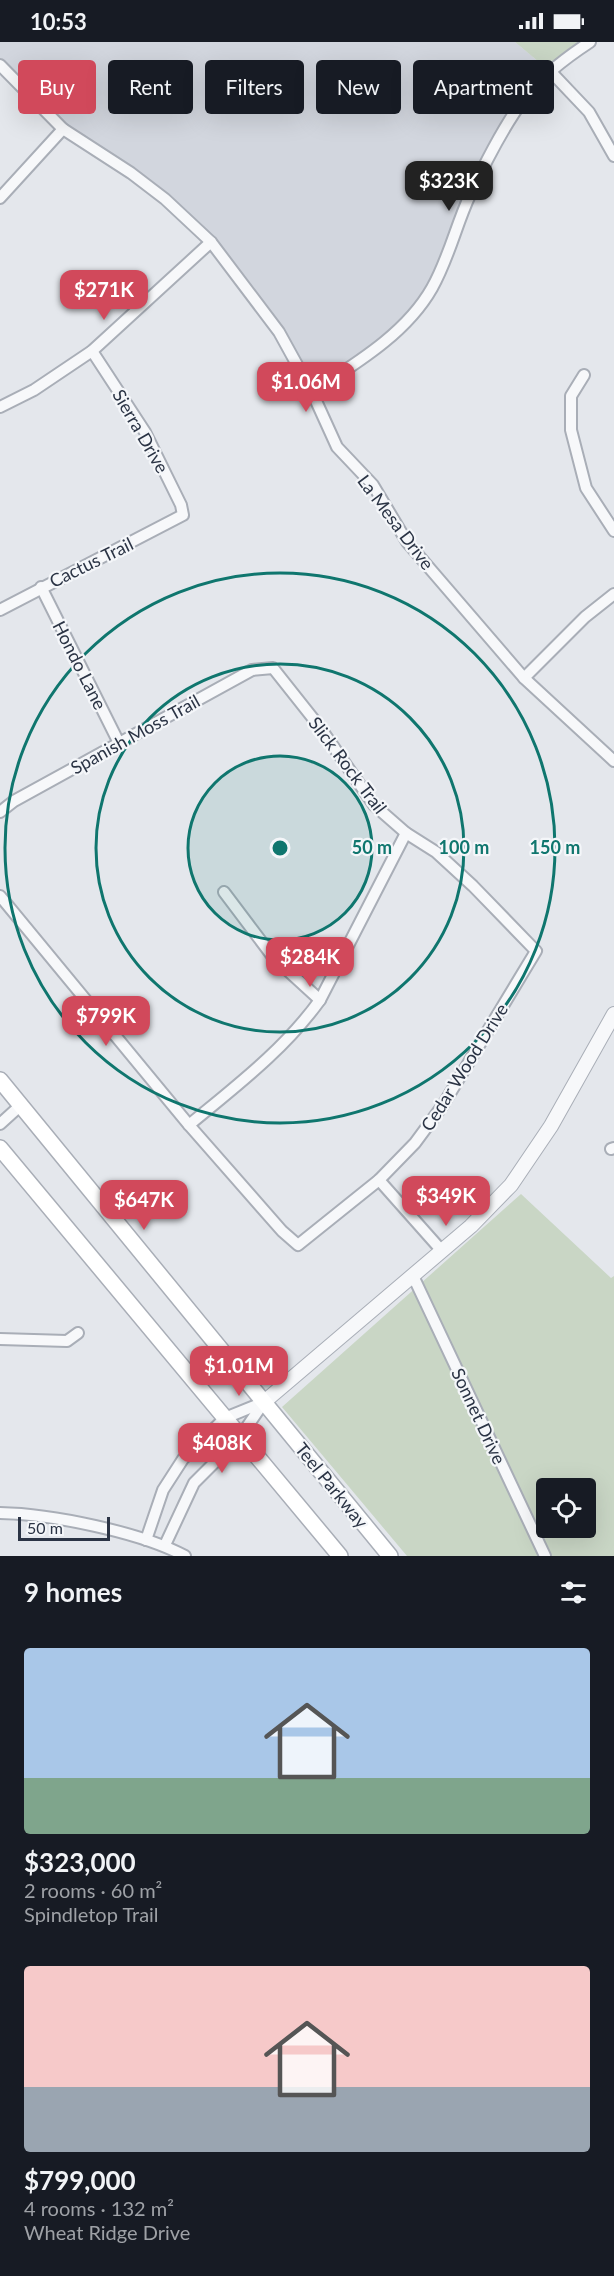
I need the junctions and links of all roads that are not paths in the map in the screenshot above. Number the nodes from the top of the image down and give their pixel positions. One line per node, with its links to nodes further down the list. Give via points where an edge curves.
1 (590, 42): 3 (street)
2 (0, 65): 6 (street, La Mesa Drive)
3 (554, 71)
4 (554, 75): 7 (street, via 589,112)
5 (516, 114): 12 (street, via 470,196 432,289 370,355)
6 (63, 129): 8 (street); 9 (street, La Mesa Drive, via 131,173)
7 (614, 156)
8 (0, 198)
9 (211, 242): 10 (street); 12 (street, La Mesa Drive, via 279,332)
10 (92, 351): 13 (street); 14 (street, Sierra Drive, via 145,432)
11 (584, 375): 15 (street, via 571,396 571,430 586,488)
12 (312, 392): 20 (street, La Mesa Drive, via 337,447 373,485 407,542)
13 (0, 407)
14 (183, 515): 16 (street, Cactus Trail)
15 (614, 531)
16 (41, 587): 18 (street, Cactus Trail); 21 (street, Hondo Lane)
17 (614, 594): 20 (street)
18 (0, 610)
19 (273, 668): 21 (street, Spanish Moss Trail, via 252,670); 24 (street, Slick Rock Trail, via 374,806)
20 (524, 678): 22 (street, La Mesa Drive)
21 (119, 743): 23 (street, Spanish Moss Trail)
22 (614, 761)
23 (0, 812)
24 (406, 833): 27 (street, Slick Rock Trail, via 436,852); 28 (street)
25 (224, 892): 28 (street, via 273,957)
26 (0, 896): 33 (street)
27 (537, 951): 35 (street, Cedar Wood Drive, via 443,1105 415,1143)
28 (320, 1000): 33 (street, via 283,1046)
29 (614, 1014): 36 (street, via 531,1159 491,1207)
30 (0, 1080): 31 (main road, Teel Parkway)
31 (21, 1105): 32 (street); 40 (main road, Teel Parkway)
32 (0, 1124)
33 (189, 1125): 35 (street, Cedar Wood Drive, via 298,1245)
34 (0, 1148): 41 (main road)
35 (379, 1180): 36 (street)
36 (442, 1251): 37 (street)
37 (413, 1276): 40 (street); 49 (street, Sonnet Drive)
38 (78, 1334): 39 (street, via 67,1341)
39 (0, 1339)
40 (264, 1402): 41 (street); 42 (street); 48 (main road, Teel Parkway)
41 (225, 1418): 42 (main road); 44 (street, via 183,1459 163,1490)
42 (240, 1437): 45 (street, via 194,1483); 47 (main road)
43 (0, 1513): 44 (street, via 51,1519)
44 (146, 1540): 45 (street)
45 (165, 1545): 46 (street)
46 (185, 1556)
47 (340, 1556)
48 (390, 1556)
49 (545, 1556)

